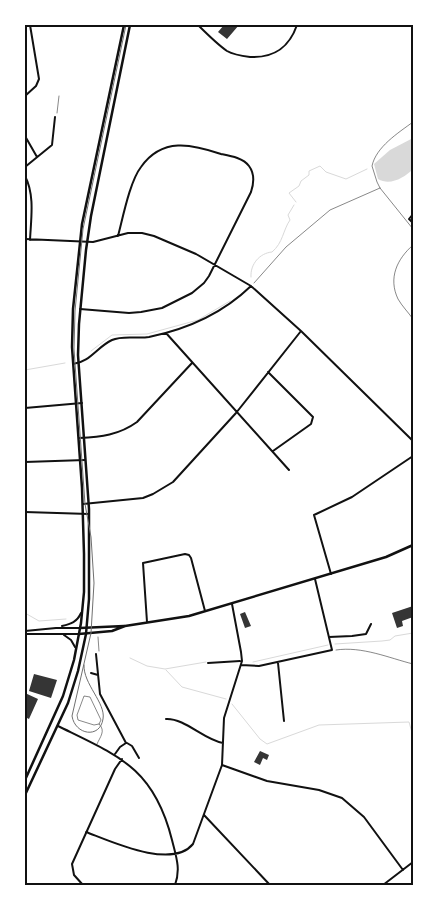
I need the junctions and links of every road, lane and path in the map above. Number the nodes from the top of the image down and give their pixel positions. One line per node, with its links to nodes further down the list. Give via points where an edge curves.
1 (30, 25): 6 (street, via 39,79 36,87)
2 (124, 25): 21 (main road)
3 (130, 25): 22 (main road)
4 (198, 25): 5 (street, via 228,51 259,57 282,49 292,38)
5 (297, 25)
6 (25, 96)
7 (59, 96): 8 (path)
8 (55, 117): 11 (street, via 52,145)
9 (413, 122): 14 (path, via 400,130 373,160)
10 (25, 136): 11 (street)
11 (37, 156): 12 (street)
12 (25, 167)
13 (25, 176): 20 (street, via 31,199)
14 (380, 188): 17 (path); 25 (path, via 330,210 286,247)
15 (413, 214): 16 (street, via 409,218)
16 (413, 223)
17 (413, 229)
18 (118, 236): 22 (street); 24 (street, via 133,233 154,236); 24 (street, via 141,166 165,148 186,144 201,147 241,160 249,167 254,179 251,192)
19 (25, 240): 20 (street)
20 (30, 240): 21 (street)
21 (80, 242): 22 (street); 33 (main road, via 72,316)
22 (87, 242): 27 (main road)
23 (413, 244): 28 (path, via 404,252 393,282 398,299)
24 (215, 264): 26 (street); 27 (street, via 198,289 162,308 129,313)
25 (254, 282)
26 (250, 286): 29 (street, via 237,299 200,322); 30 (street)
27 (80, 309): 31 (main road)
28 (413, 319)
29 (166, 332): 31 (street, via 148,337 113,339); 32 (street)
30 (301, 332): 34 (street); 41 (street)
31 (79, 363): 33 (street); 36 (main road)
32 (192, 363): 38 (street); 40 (street, via 130,427 101,437)
33 (73, 364): 35 (main road)
34 (268, 372): 38 (street); 42 (street, via 313,417 310,424)
35 (76, 404): 36 (street); 37 (street); 39 (main road)
36 (82, 404): 40 (main road)
37 (25, 408)
38 (236, 413): 42 (street); 49 (street, via 180,476 165,488 137,499)
39 (79, 438): 40 (street); 44 (main road)
40 (84, 438): 45 (main road)
41 (413, 441)
42 (273, 451): 47 (street)
43 (413, 456): 54 (street, via 352,497 314,515)
44 (80, 460): 45 (street); 46 (street); 48 (main road)
45 (85, 460): 49 (main road)
46 (25, 462)
47 (290, 470)
48 (82, 504): 49 (street); 51 (main road)
49 (88, 504): 52 (main road)
50 (25, 512): 51 (street)
51 (83, 513): 52 (street); 57 (main road)
52 (89, 514): 64 (main road)
53 (413, 546): 54 (main road)
54 (332, 574): 55 (main road)
55 (314, 579): 56 (main road); 70 (street)
56 (232, 604): 58 (main road); 74 (street)
57 (83, 608): 62 (street, via 74,622); 63 (main road)
58 (204, 612): 59 (main road); 59 (street, via 189,555 145,561 142,566)
59 (148, 624): 61 (main road)
60 (371, 624): 70 (street, via 366,634)
61 (125, 626): 64 (main road); 68 (main road)
62 (56, 628): 63 (street); 65 (street)
63 (80, 628): 64 (main road); 67 (main road)
64 (87, 628): 68 (main road)
65 (25, 633): 66 (street)
66 (61, 634): 67 (street); 72 (street, via 67,636)
67 (79, 634): 68 (main road); 72 (main road)
68 (86, 634): 85 (main road, via 76,679)
69 (97, 635): 73 (path, via 99,651)
70 (329, 637): 71 (street)
71 (332, 650): 76 (street); 77 (path, via 360,651)
72 (76, 651): 83 (main road)
73 (96, 654): 80 (street)
74 (242, 661): 75 (street); 78 (street)
75 (208, 663)
76 (278, 663): 78 (street); 82 (street)
77 (413, 664)
78 (241, 665): 87 (street, via 225,712)
79 (91, 673): 80 (street)
80 (98, 675): 86 (street, via 101,698)
81 (166, 719): 87 (street, via 175,720)
82 (284, 721)
83 (52, 723): 85 (main road); 93 (main road)
84 (99, 724): 84 (lane, via 101,720 91,699 84,696 78,719); 88 (lane, via 103,732)
85 (58, 726): 88 (street); 94 (main road)
86 (126, 743): 89 (street); 90 (street, via 132,746)
87 (223, 743): 92 (street)
88 (96, 745): 89 (street)
89 (115, 754): 91 (street)
90 (139, 758)
91 (122, 759): 96 (street); 97 (street, via 140,775 157,798)
92 (222, 765): 95 (street); 99 (street, via 267,781 319,790 342,798 364,817)
93 (25, 780)
94 (25, 795)
95 (204, 815): 97 (street, via 191,847); 102 (street)
96 (86, 832): 97 (street, via 144,852); 100 (street, via 72,864 74,875)
97 (176, 853): 101 (street, via 178,870)
98 (413, 862): 99 (street)
99 (403, 870): 103 (street)
100 (82, 885)
101 (175, 885)
102 (270, 885)
103 (383, 885)

